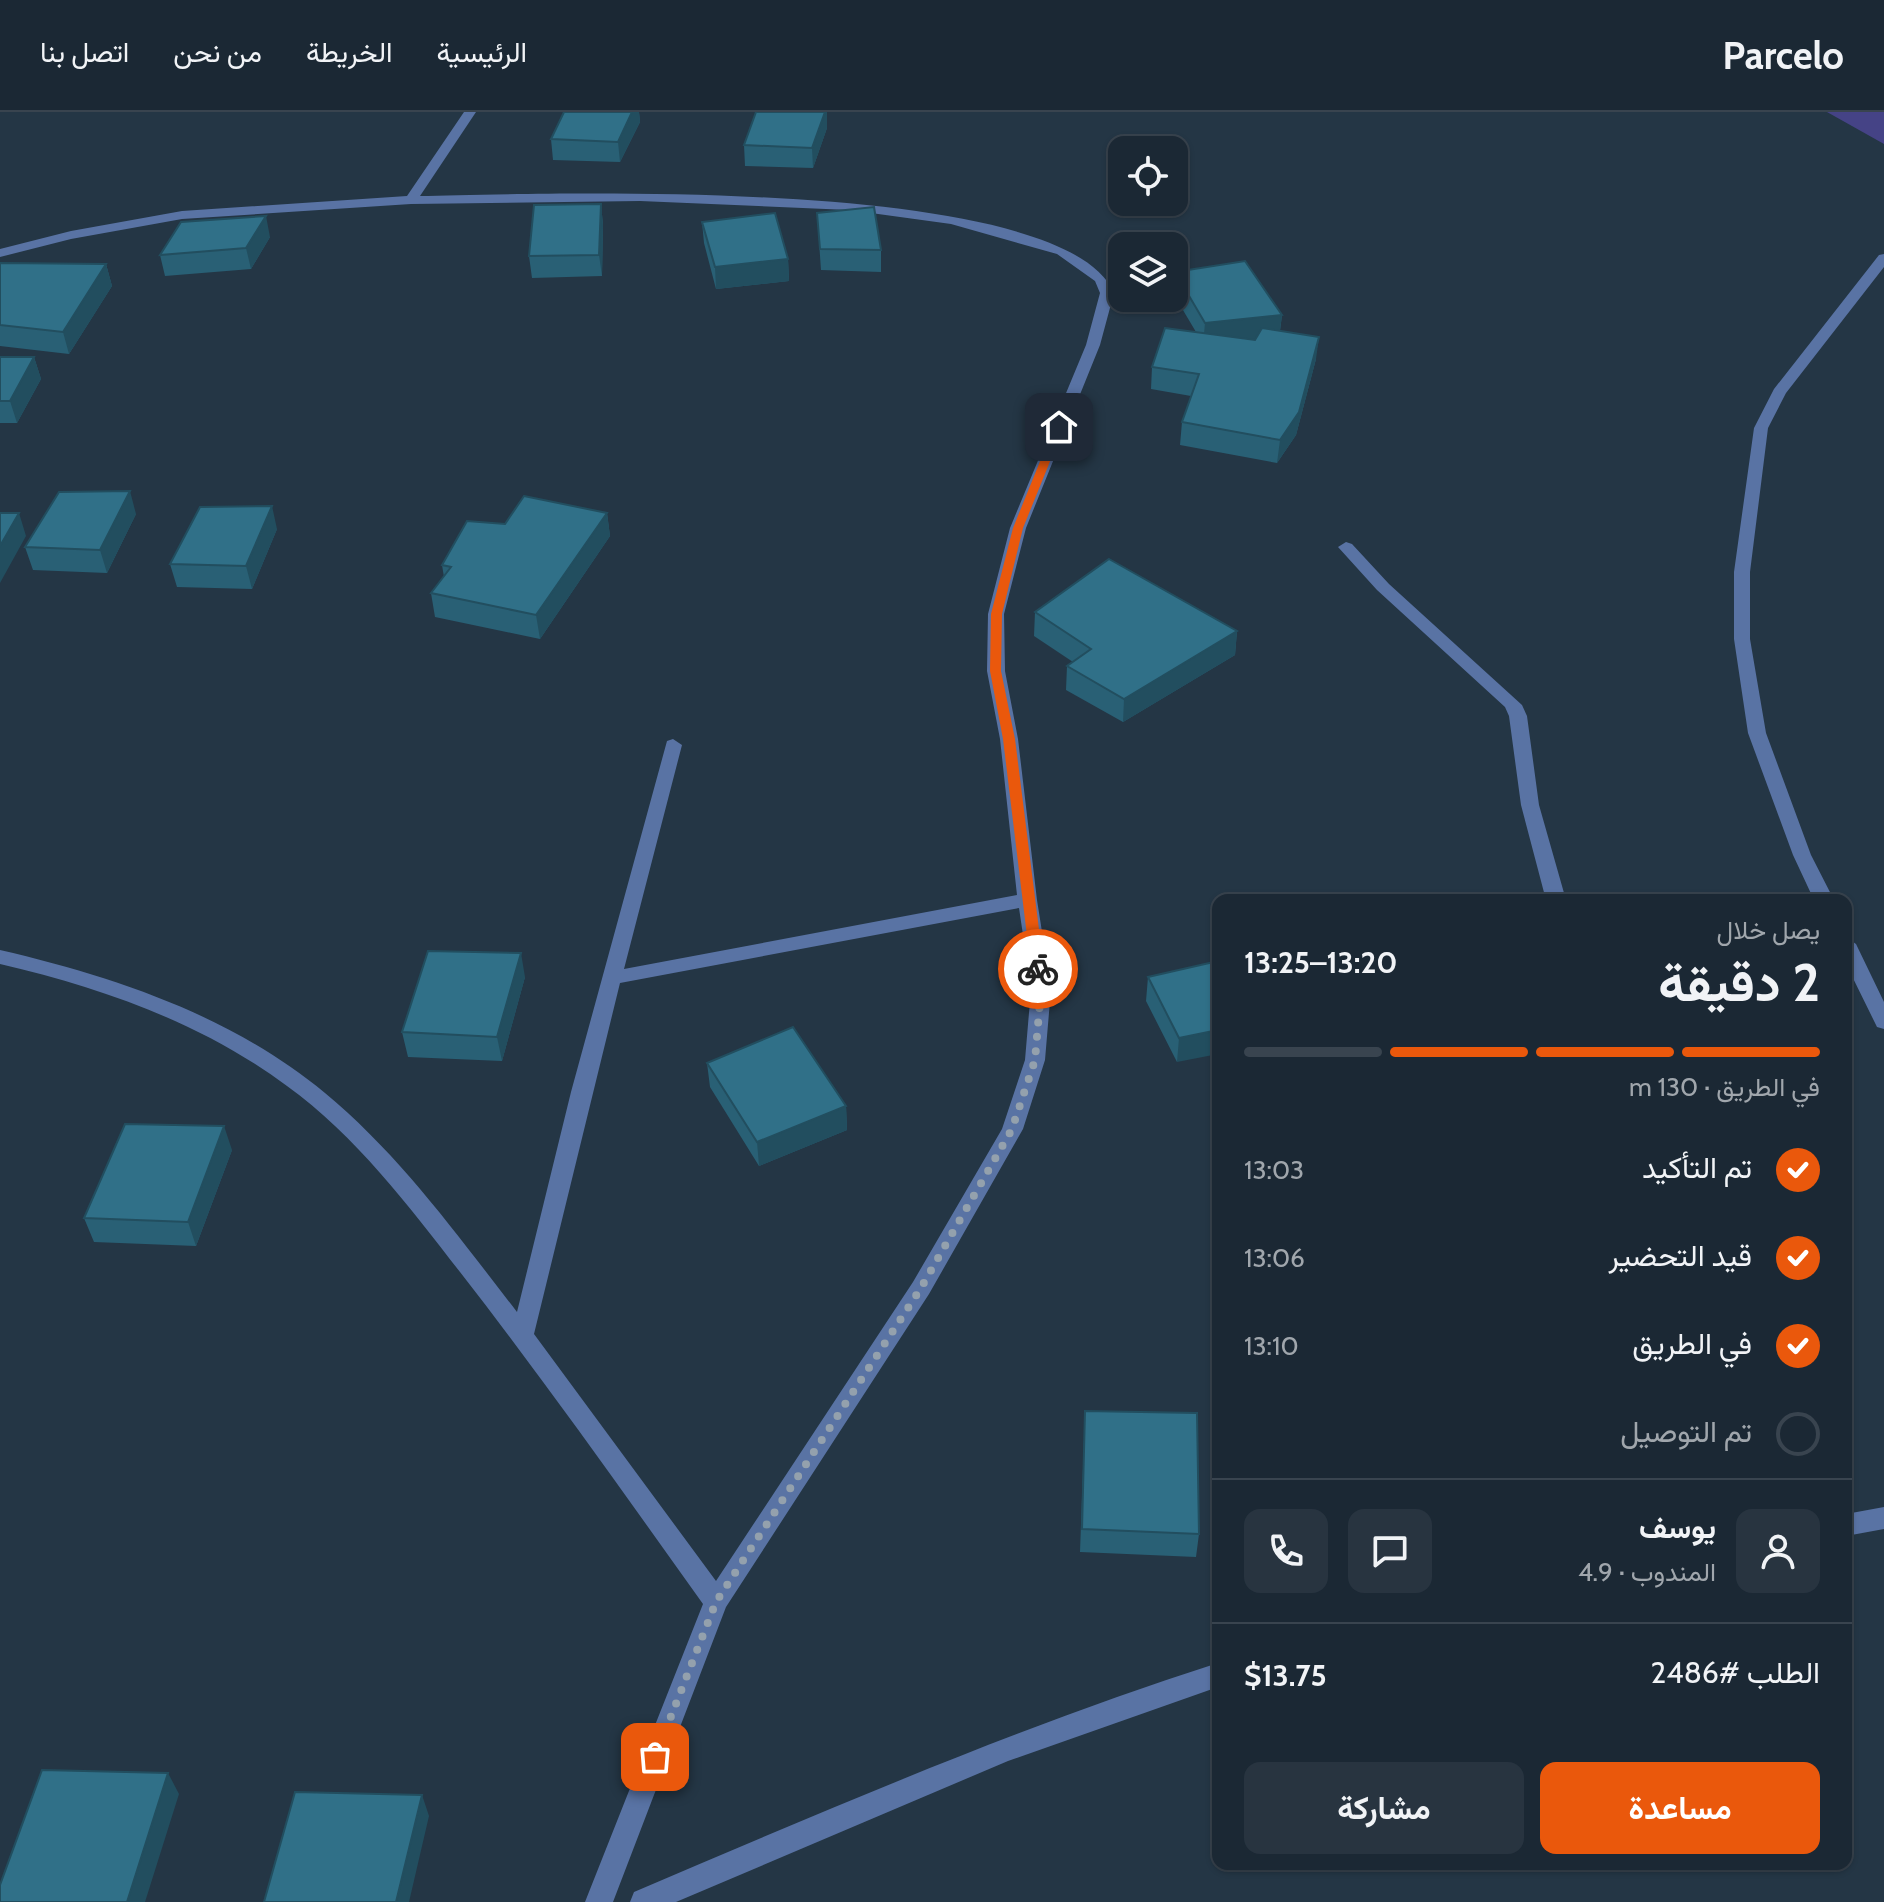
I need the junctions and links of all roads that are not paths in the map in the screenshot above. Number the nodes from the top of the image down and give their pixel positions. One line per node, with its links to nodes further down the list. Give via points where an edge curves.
1 (470, 112): 2 (street)
2 (411, 200): 3 (street, via 182,215); 9 (street, via 640,197 849,206 952,220 1031,241 1062,251 1101,279 1107,293 1093,345 1018,528 996,614 996,671)
3 (0, 253)
4 (1884, 258): 8 (street, via 1779,392 1761,428 1742,572 1742,639 1757,733)
5 (1346, 547): 7 (street, via 1513,705 1530,805)
6 (673, 745): 12 (street)
7 (1554, 894)
8 (1821, 894)
9 (1027, 900): 12 (street); 17 (street, via 1041,989 1035,1060 1012,1129 921,1288)
10 (1852, 956): 13 (street)
11 (0, 957): 14 (street, via 77,974 193,1018 295,1081 350,1129 427,1214)
12 (611, 978): 14 (street)
13 (1884, 1022)
14 (523, 1334): 17 (street)
15 (1884, 1518): 16 (street)
16 (1852, 1524)
17 (716, 1602): 19 (street)
18 (1212, 1677): 20 (street, via 903,1791)
19 (599, 1902)
20 (644, 1902)

